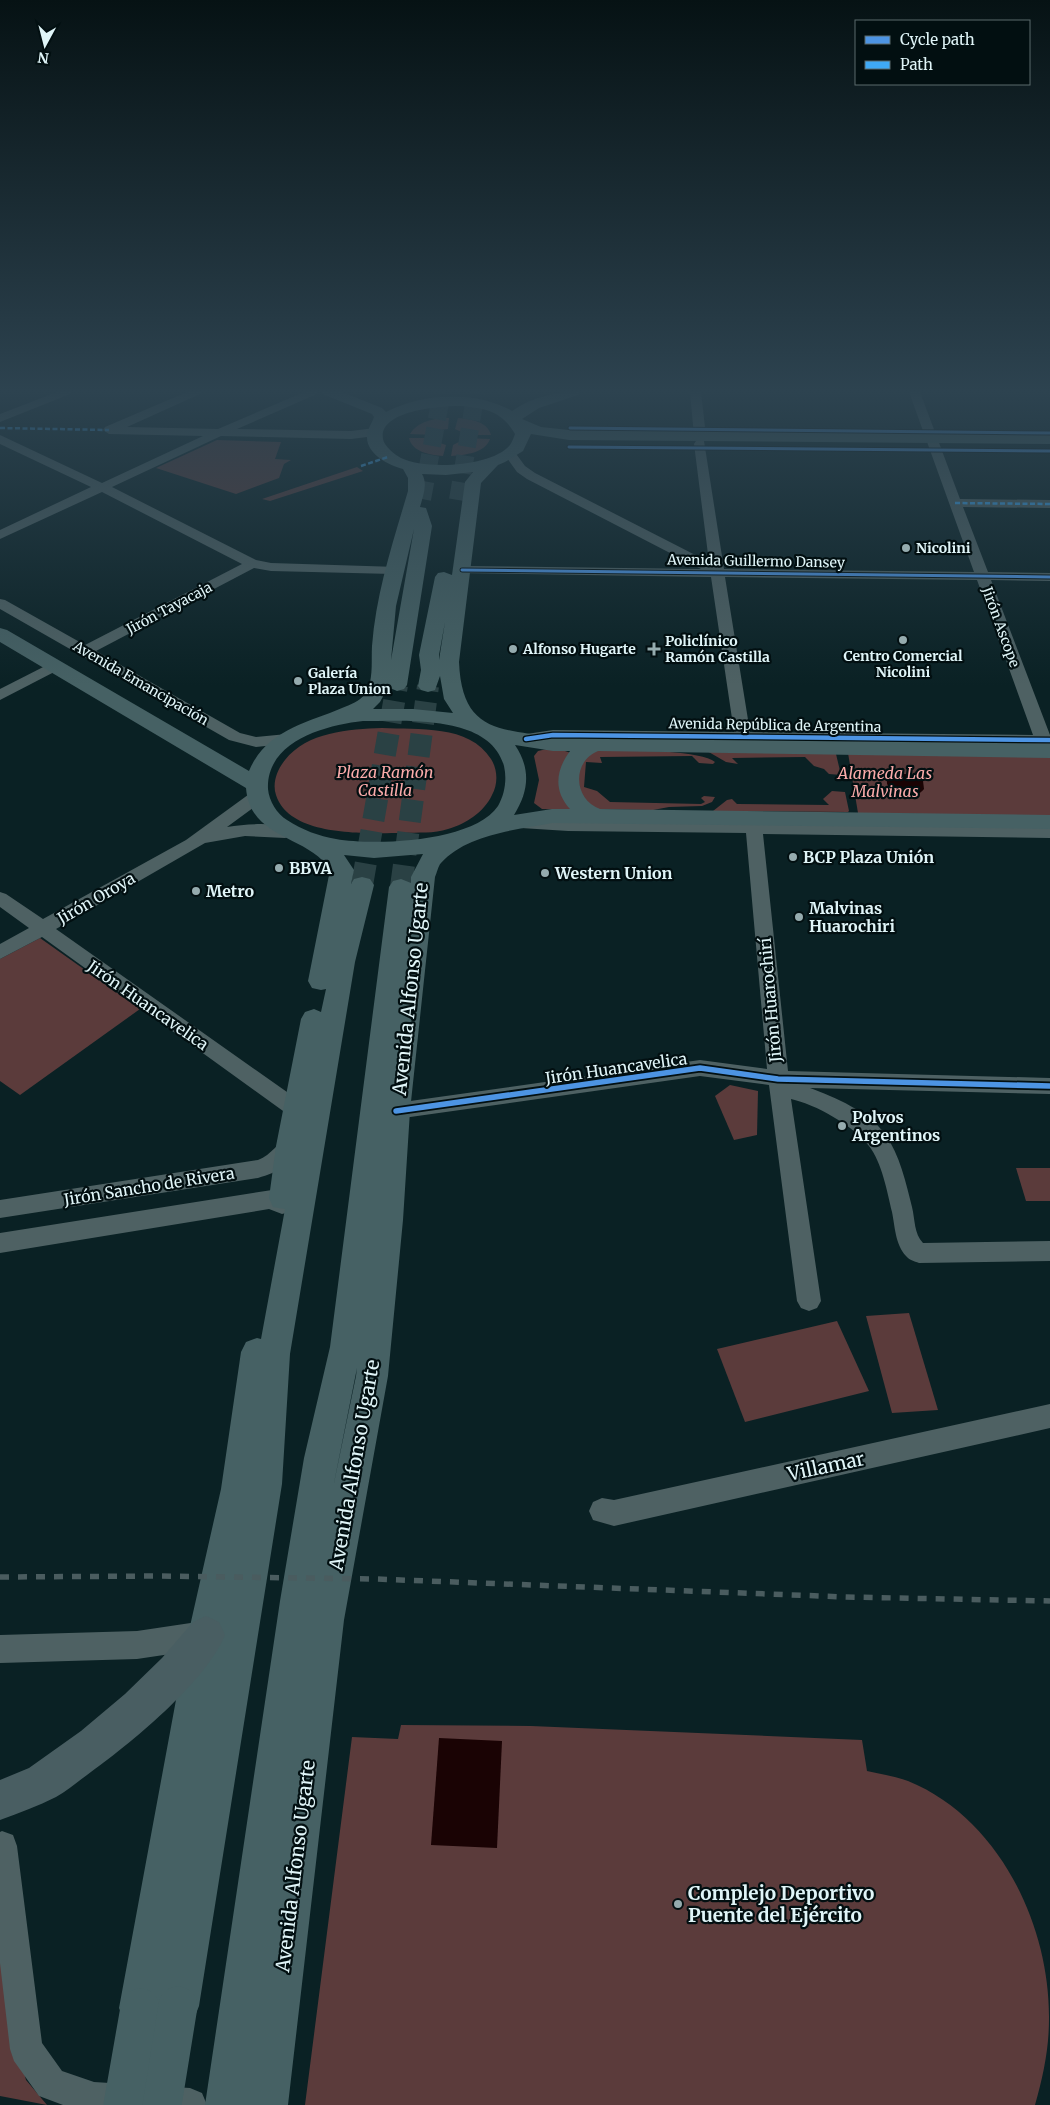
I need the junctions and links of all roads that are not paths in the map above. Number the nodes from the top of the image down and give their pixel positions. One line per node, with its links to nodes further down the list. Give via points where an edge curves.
1 (97, 490): 12 (street)
2 (106, 490): 13 (street)
3 (418, 490): 8 (main road)
4 (468, 490): 9 (main road)
5 (560, 490): 16 (street)
6 (707, 490): 16 (street)
7 (950, 490): 10 (street, Jirón Ascope)
8 (419, 495): 14 (main road); 23 (main road, via 422,526)
9 (464, 499): 15 (main road); 24 (main road, via 429,655)
10 (955, 503): 11 (street); 17 (street, Jirón Ascope)
11 (1050, 504)
12 (0, 535)
13 (252, 564): 14 (street); 21 (street, Jirón Tayacaja)
14 (393, 570): 26 (main road, via 382,637 381,670 373,698)
15 (462, 570): 16 (street, Avenida Guillermo Dansey); 27 (main road, via 449,662 450,688 465,717)
16 (718, 572): 17 (street, Avenida Guillermo Dansey); 30 (street)
17 (982, 576): 18 (street, Avenida Guillermo Dansey); 32 (street, Jirón Ascope)
18 (1050, 577)
19 (0, 603): 21 (street, Avenida Emancipación)
20 (0, 634): 22 (main road, Avenida Emancipación)
21 (86, 651): 28 (street, Avenida Emancipación, via 236,737 256,742)
22 (55, 666): 25 (street); 33 (main road, Avenida Emancipación)
23 (398, 677)
24 (430, 678)
25 (0, 695)
26 (331, 719): 27 (main road, via 363,715 451,719); 28 (main road)
27 (488, 732): 29 (main road, Avenida República de Argentina); 38 (main road, via 510,752 516,770 515,790 507,809)
28 (287, 739): 33 (main road, via 267,758 259,774)
29 (526, 739): 30 (street, Avenida República de Argentina, via 553,735); 31 (main road, Avenida República de Argentina, via 552,744)
30 (743, 741): 31 (main road, Avenida República de Argentina); 32 (main road, Avenida República de Argentina)
31 (597, 744): 34 (main road, via 584,748 575,757 568,780 569,790 582,809)
32 (1047, 746)
33 (258, 791): 39 (main road, via 264,812); 42 (street, Jirón Oroya)
34 (597, 816): 35 (main road, via 552,816); 37 (main road)
35 (521, 822): 37 (street, via 568,825); 38 (main road)
36 (1050, 822): 37 (main road)
37 (753, 823): 40 (street); 49 (street, Jirón Huarochirí)
38 (487, 827): 41 (main road)
39 (285, 832): 42 (street, Jirón Oroya, via 234,830); 43 (main road)
40 (1050, 832)
41 (458, 839): 43 (main road, via 430,846 387,849); 52 (main road, Avenida Alfonso Ugarte, via 431,859 424,872)
42 (192, 844): 47 (street, Jirón Oroya)
43 (315, 844): 51 (main road, via 329,853 342,870)
44 (362, 885): 63 (main road, via 343,962 307,1156 274,1354)
45 (401, 886): 70 (main road, Avenida Alfonso Ugarte, via 346,1347 321,1458 298,1601)
46 (0, 898): 47 (street, Jirón Huancavelica)
47 (42, 929): 48 (street, Jirón Oroya); 51 (street, Jirón Huancavelica)
48 (0, 952)
49 (778, 1084): 50 (street, Jirón Huancavelica); 52 (street, Jirón Huancavelica, via 742,1072 700,1068); 59 (street, via 810,1096 858,1122 872,1134 885,1155 912,1249 919,1253); 60 (street, Jirón Huarochirí)
50 (1050, 1086)
51 (297, 1110): 53 (main road)
52 (396, 1112): 70 (main road, Avenida Alfonso Ugarte, via 372,1376)
53 (290, 1146): 54 (street, Jirón Sancho de Rivera, via 284,1157 267,1167); 55 (main road)
54 (175, 1182): 56 (street, Jirón Sancho de Rivera); 57 (street)
55 (282, 1205): 57 (street, Jirón Sancho de Rivera, via 272,1199); 61 (main road)
56 (0, 1209)
57 (175, 1215): 58 (street, Jirón Sancho de Rivera)
58 (0, 1243)
59 (1050, 1251)
60 (809, 1301)
61 (257, 1352): 63 (main road, via 260,1399); 64 (main road)
62 (1050, 1416): 65 (street, Villamar, via 614,1513)
63 (270, 1420): 64 (main road); 71 (main road, via 265,1484)
64 (242, 1463): 66 (main road)
65 (602, 1511)
66 (206, 1635): 67 (street, via 137,1645); 68 (highway, via 176,1672 140,1708 95,1745 43,1782); 71 (main road)
67 (0, 1650)
68 (0, 1800)
69 (2, 1846): 74 (street, via 26,2049 51,2084 94,2099)
70 (259, 2004): 75 (main road, Avenida Alfonso Ugarte); 76 (main road, Avenida Alfonso Ugarte)
71 (159, 2007): 72 (main road, bridge); 73 (main road, bridge)
72 (123, 2105)
73 (162, 2105)
74 (190, 2105)
75 (227, 2105)
76 (266, 2105)

